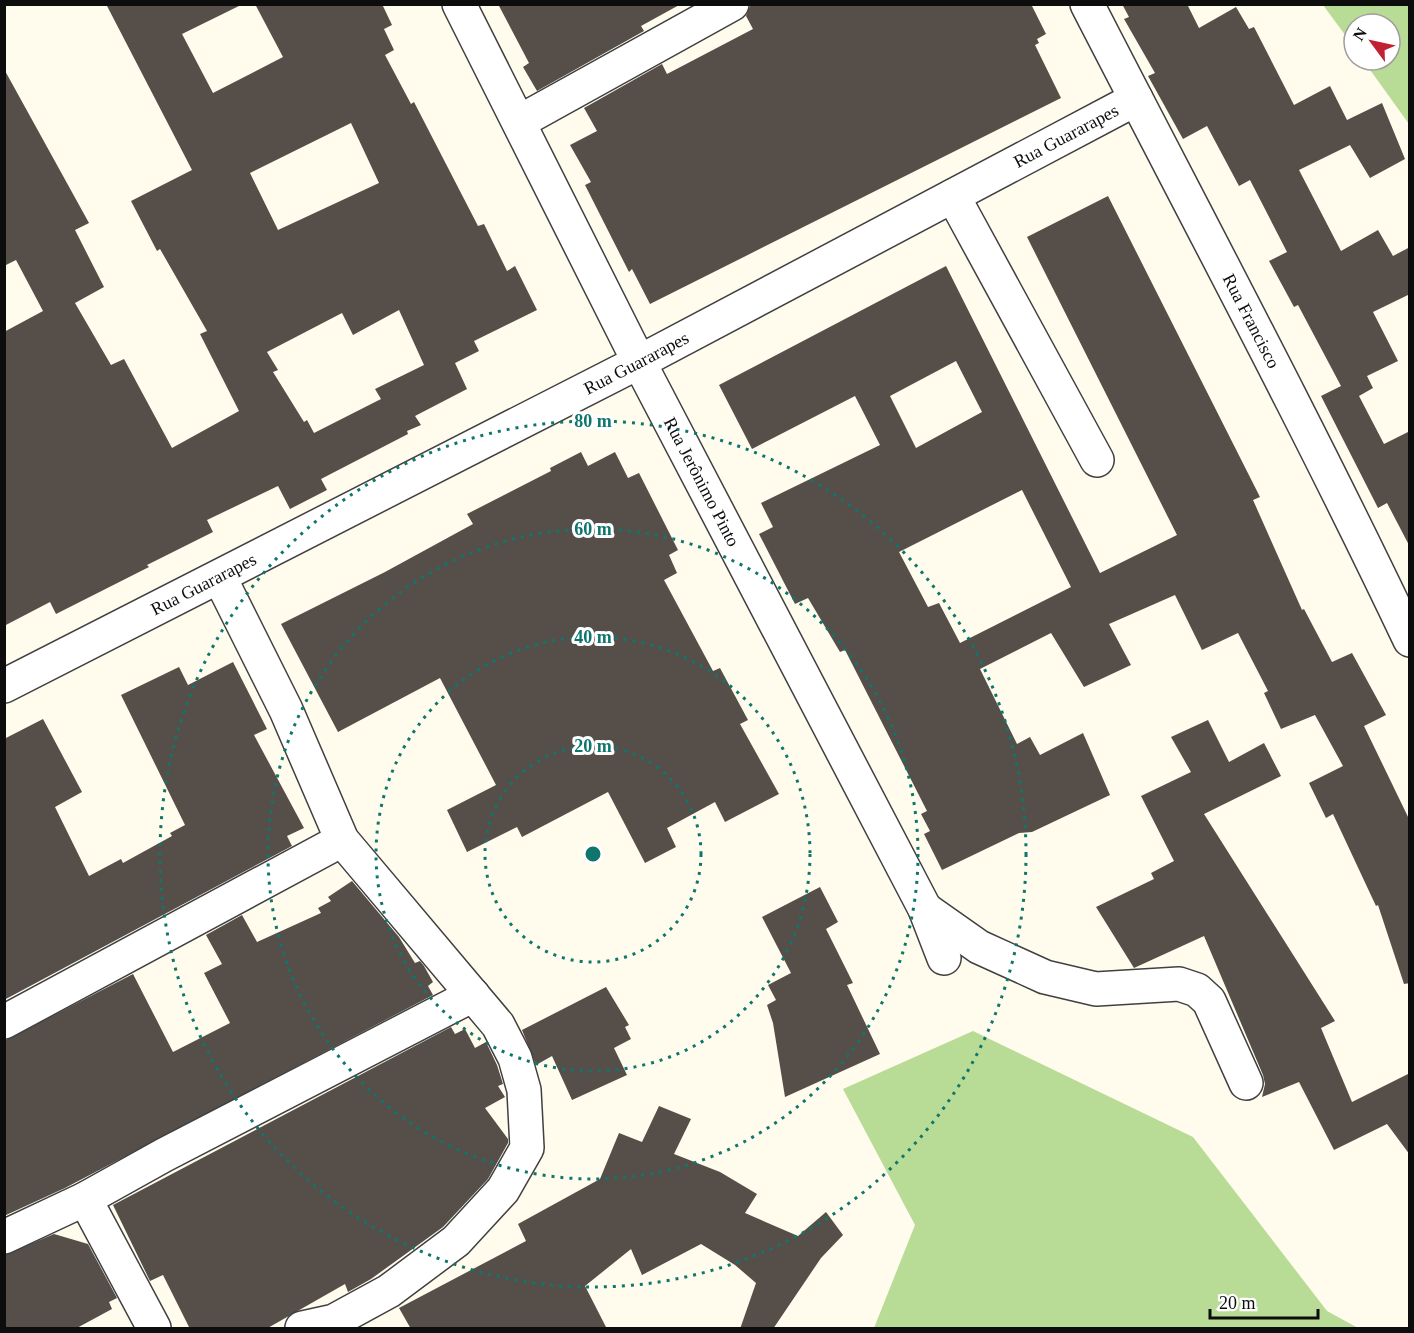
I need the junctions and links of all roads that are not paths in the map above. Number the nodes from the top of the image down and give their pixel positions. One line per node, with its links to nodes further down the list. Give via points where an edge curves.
1 (459, 4): 5 (street, Rua Jerônimo Pinto)
2 (732, 4): 5 (street)
3 (1087, 4): 4 (street, Rua Francisco)
4 (1136, 99): 6 (street, Rua Guararapes); 10 (street, Rua Francisco, via 1341,495)
5 (519, 122): 7 (street, Rua Jerônimo Pinto)
6 (953, 196): 7 (street, Rua Guararapes); 8 (street)
7 (639, 362): 9 (street, Rua Guararapes); 13 (street, Rua Jerônimo Pinto)
8 (1097, 460)
9 (220, 578): 11 (street, Rua Guararapes); 12 (street, via 286,710)
10 (1410, 640)
11 (4, 686)
12 (342, 840): 15 (street); 16 (street)
13 (925, 909): 14 (street, Rua Jerônimo Pinto); 17 (street, via 979,948 1045,977 1096,989 1179,984 1197,990 1209,1001)
14 (944, 958)
15 (473, 995): 18 (street); 21 (street, via 498,1025 515,1058 524,1090 527,1148 503,1190 456,1241 389,1291 334,1321)
16 (4, 1022)
17 (1246, 1083)
18 (85, 1199): 19 (street); 20 (street)
19 (4, 1237)
20 (154, 1329)
21 (302, 1329)

